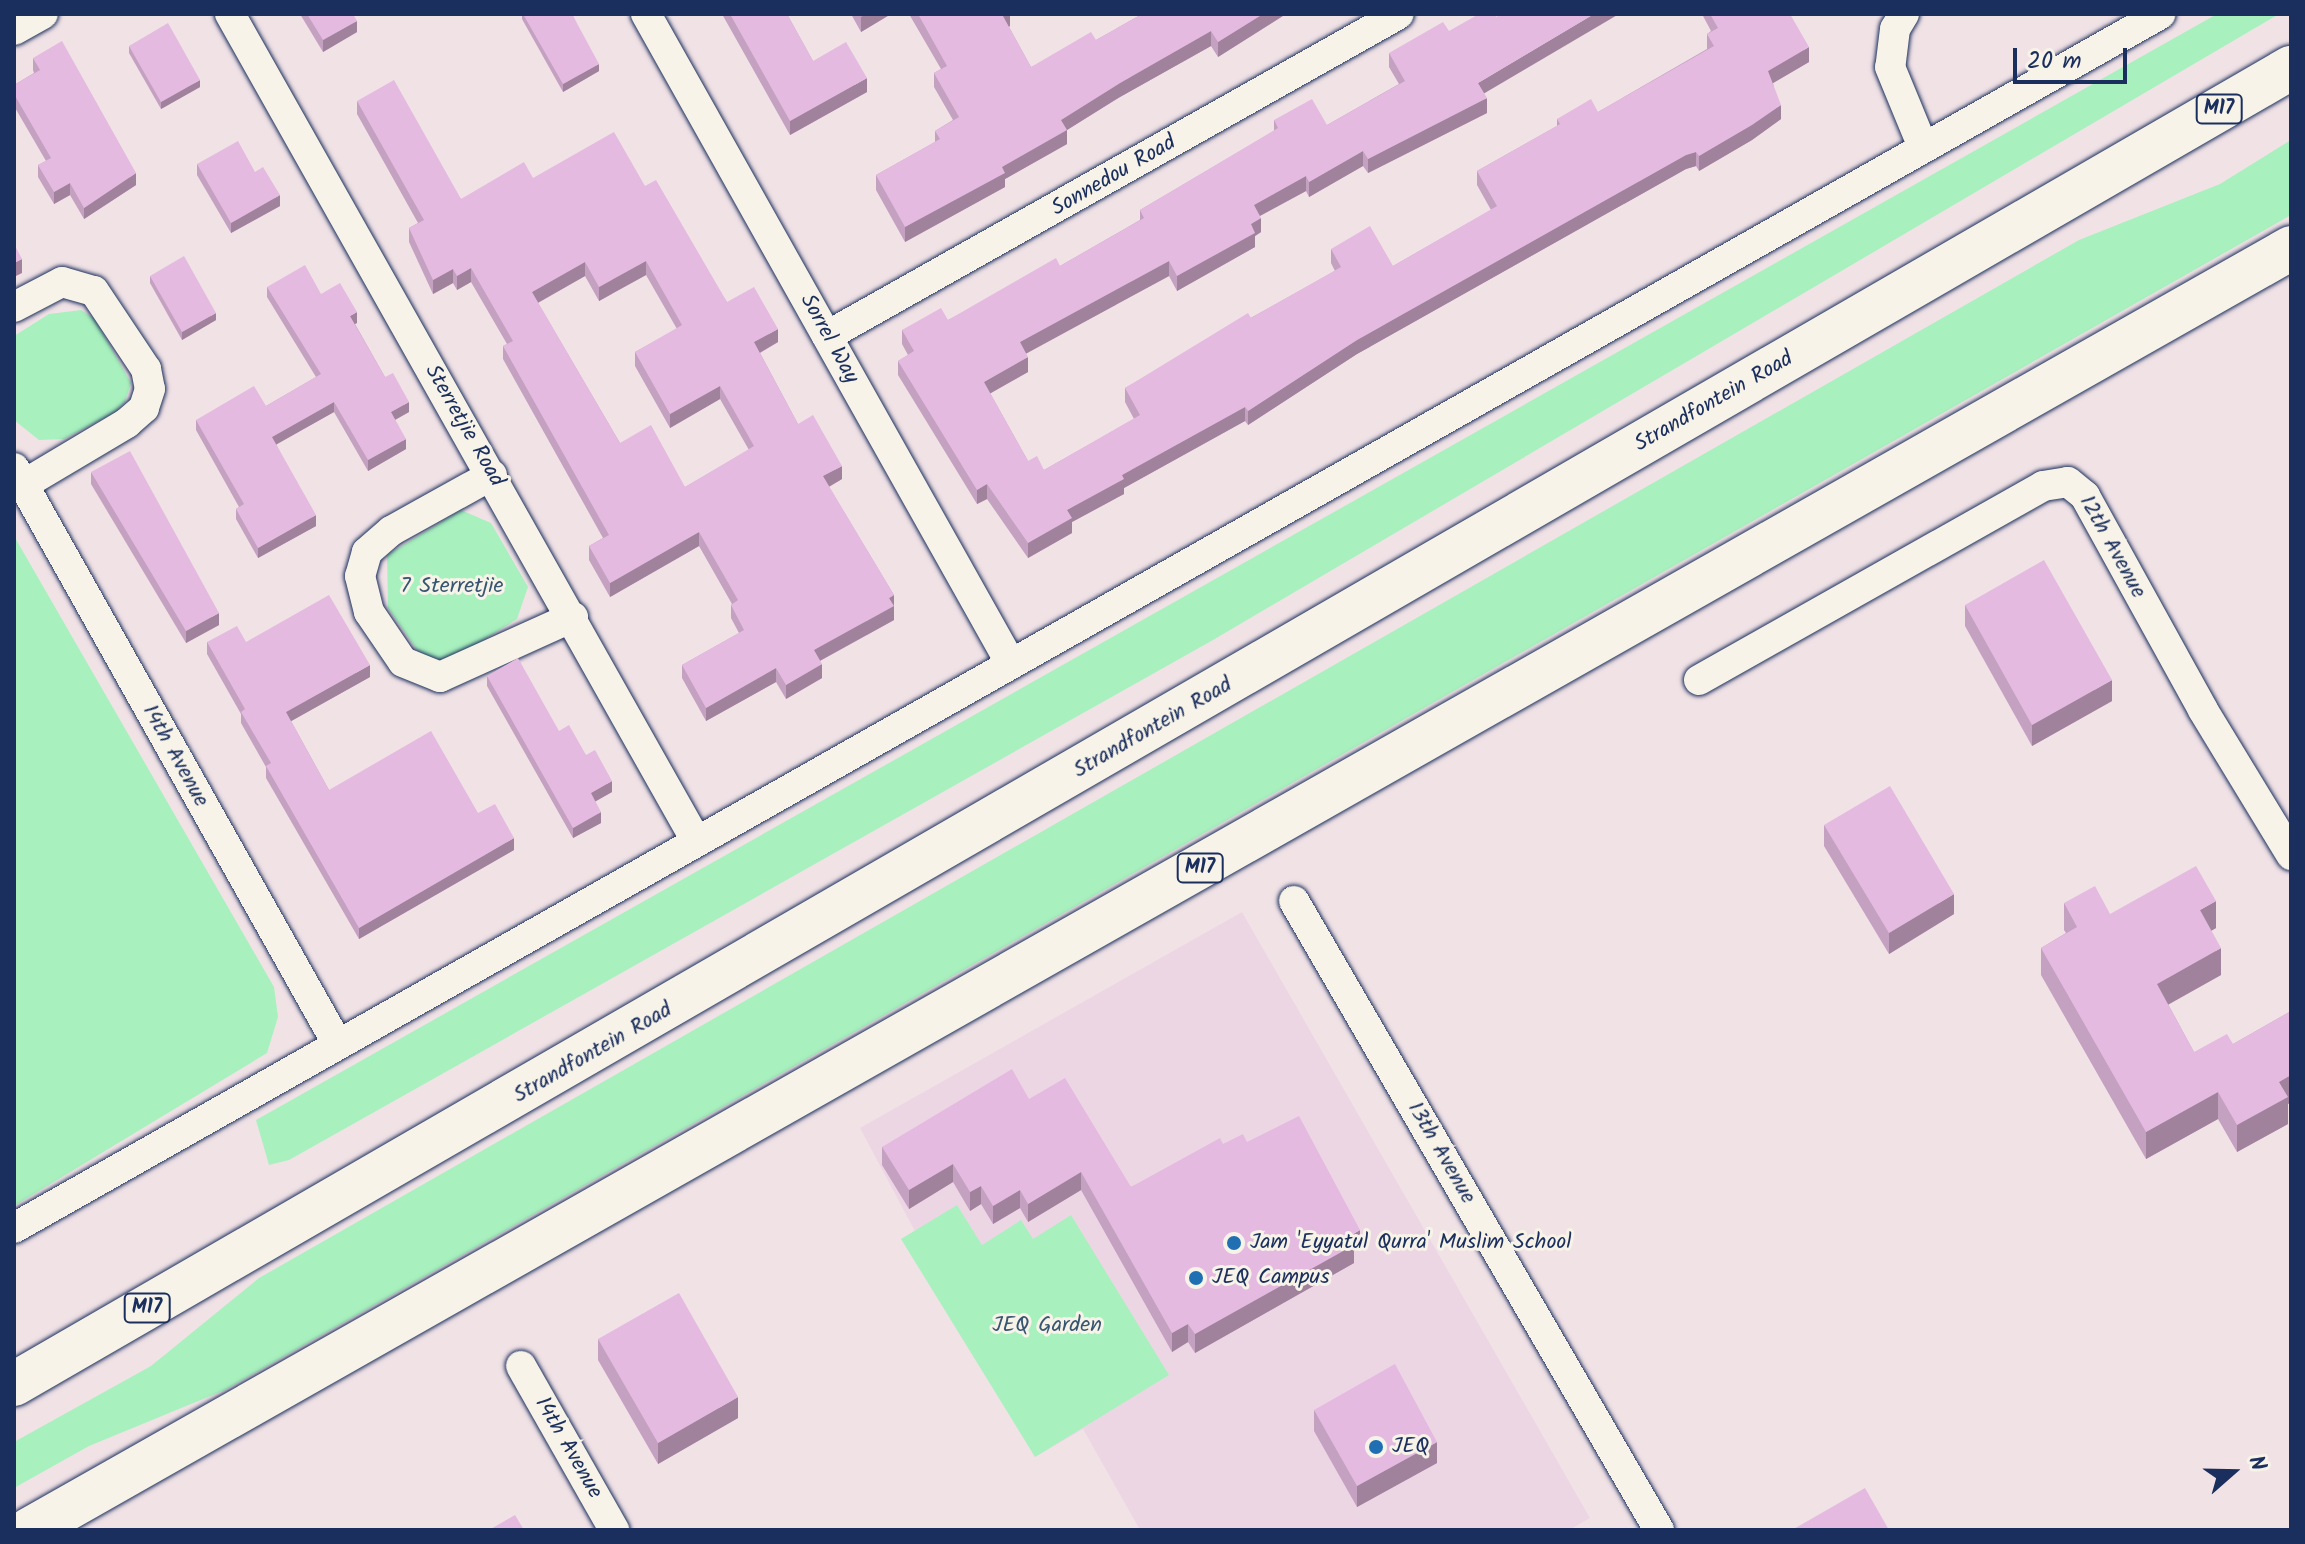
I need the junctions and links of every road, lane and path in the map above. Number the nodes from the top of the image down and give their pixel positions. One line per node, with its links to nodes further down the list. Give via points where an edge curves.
1 (43, 14): 7 (street)
2 (230, 14): 13 (street, Sterretjie Road)
3 (646, 14): 12 (street, Sorrel Way)
4 (1399, 14): 12 (street, Sonnedou Road)
5 (1904, 14): 9 (street, via 1895,29 1890,67)
6 (2161, 14): 9 (street)
7 (14, 30)
8 (2291, 68): 24 (main road, Strandfontein Road / M17)
9 (1923, 147): 16 (street)
10 (2291, 248): 25 (main road, M17)
11 (14, 307): 14 (street, via 62,282 94,291 146,369 150,389 144,408 127,423)
12 (827, 336): 16 (street, Sorrel Way)
13 (492, 475): 15 (street, Sterretjie Road); 15 (street, via 391,531 367,552 360,576 369,612 403,662 440,677)
14 (19, 477): 21 (street, 14th Avenue)
15 (573, 617): 18 (street, Sterretjie Road)
16 (1011, 664): 18 (street)
17 (1699, 680): 19 (street, 12th Avenue, via 2043,486 2068,482 2085,496 2203,710)
18 (695, 839): 21 (street)
19 (2291, 855)
20 (1294, 901): 27 (street, 13th Avenue)
21 (337, 1043): 22 (street)
22 (14, 1228)
23 (521, 1366): 26 (street, 14th Avenue)
24 (14, 1384)
25 (29, 1530)
26 (614, 1530)
27 (1659, 1530)

